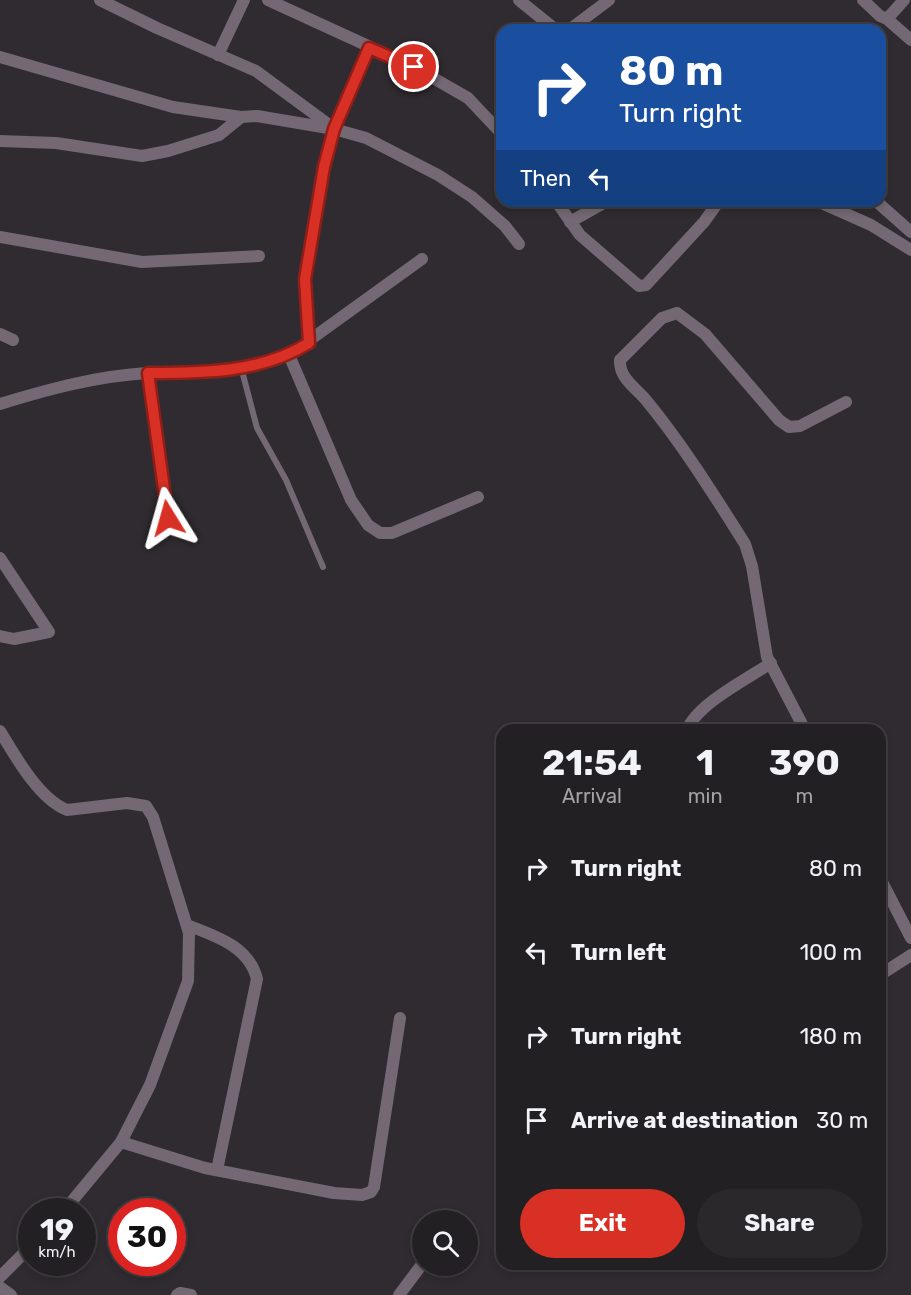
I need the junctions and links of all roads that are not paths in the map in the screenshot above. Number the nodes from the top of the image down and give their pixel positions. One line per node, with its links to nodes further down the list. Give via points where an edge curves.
1 (100, 0): 13 (street)
2 (244, 0): 13 (street)
3 (268, 0): 12 (street)
4 (519, 0): 9 (street)
5 (609, 0): 10 (street)
6 (863, 0): 8 (street)
7 (904, 0): 8 (street)
8 (887, 19): 11 (street)
9 (549, 24)
10 (578, 24)
11 (911, 40)
12 (369, 48): 16 (street, via 414,67 468,98); 17 (street)
13 (218, 55): 17 (street, via 256,71)
14 (0, 57): 15 (street, via 172,107)
15 (241, 117): 17 (street, via 257,116); 18 (street, via 219,135 142,156 56,143)
16 (496, 128)
17 (334, 129): 27 (street, via 366,138 438,175 472,197); 33 (street, via 305,279)
18 (0, 141)
19 (560, 207): 24 (street)
20 (596, 207): 24 (street)
21 (715, 207): 24 (street, via 646,285 639,286 580,236)
22 (830, 207): 28 (street, via 871,225)
23 (883, 207): 25 (street)
24 (570, 222)
25 (911, 232)
26 (0, 237): 29 (street, via 142,262)
27 (519, 244)
28 (911, 250)
29 (259, 256)
30 (422, 259): 33 (street)
31 (0, 334): 32 (street)
32 (13, 340)
33 (309, 343): 34 (street)
34 (289, 355): 35 (street, via 267,364); 39 (street, via 351,500 368,525 380,533 392,533)
35 (241, 367): 36 (street); 42 (lane, via 257,428 286,480)
36 (148, 373): 38 (street, via 45,389); 40 (street)
37 (846, 402): 44 (street, via 800,426 789,427 778,420 705,334 677,314 662,318 620,360 624,377 669,428 745,544)
38 (0, 404)
39 (478, 497)
40 (168, 518)
41 (0, 558): 43 (street, via 49,632 14,639)
42 (323, 567)
43 (0, 636)
44 (771, 663): 45 (street, via 720,696); 46 (street)
45 (690, 724)
46 (802, 724)
47 (0, 731): 49 (street, via 24,769 58,807 67,810 128,803 146,806 153,817)
48 (886, 890): 50 (street)
49 (187, 925): 54 (street, via 188,981 150,1084); 55 (street, via 234,946 254,968 256,979)
50 (911, 938)
51 (911, 954): 52 (street)
52 (886, 971)
53 (400, 1018): 55 (street, via 371,1192 334,1193)
54 (121, 1142): 55 (street); 56 (street)
55 (217, 1170)
56 (75, 1198)
57 (18, 1259): 59 (street)
58 (413, 1276): 64 (street)
59 (0, 1278)
60 (0, 1287): 61 (street)
61 (10, 1295)
62 (177, 1295): 63 (street)
63 (191, 1295)
64 (399, 1295)

